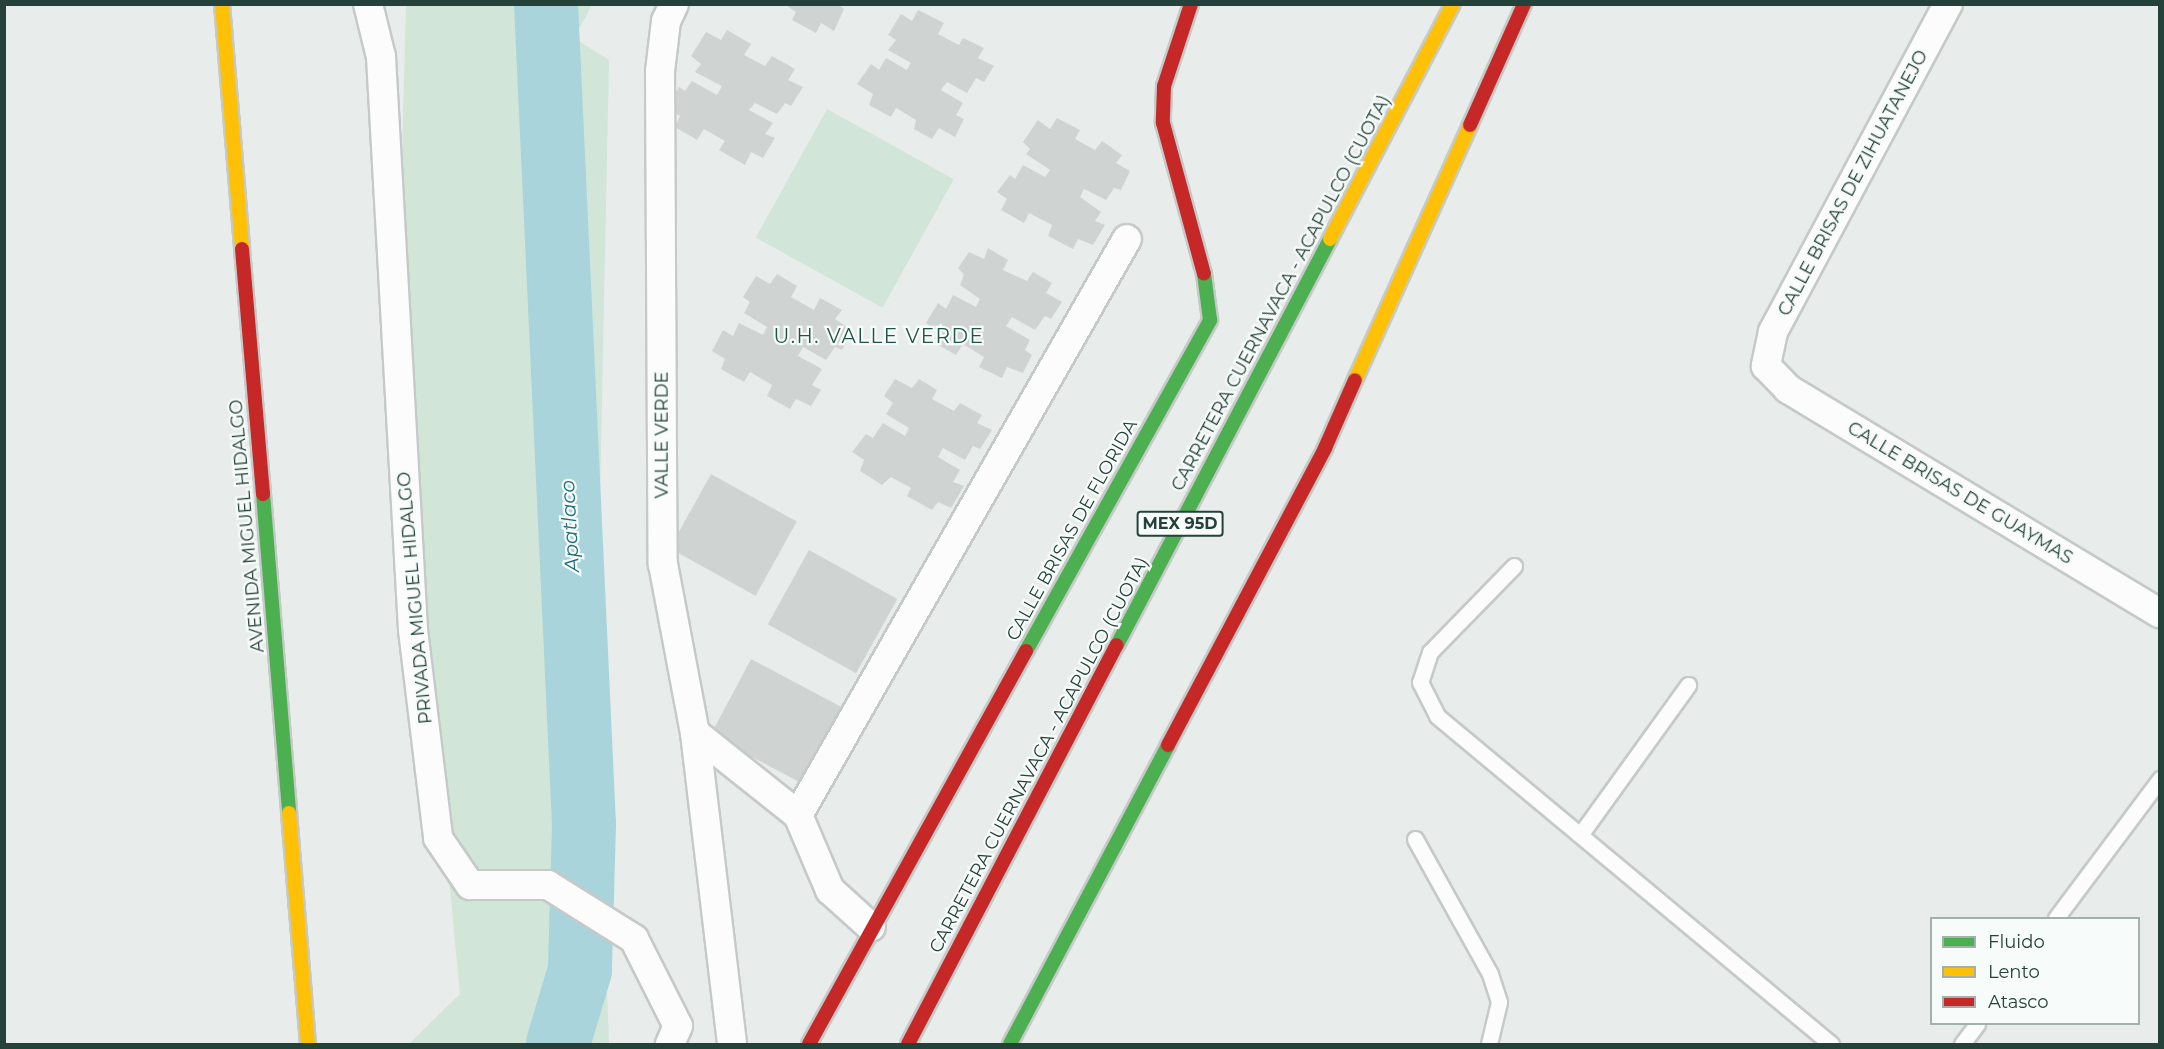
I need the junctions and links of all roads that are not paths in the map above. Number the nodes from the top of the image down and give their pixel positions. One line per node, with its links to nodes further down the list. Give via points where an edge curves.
1 (222, 4): 21 (main road, AVENIDA MIGUEL HIDALGO)
2 (368, 4): 22 (street, PRIVADA MIGUEL HIDALGO, via 381,57 413,630 438,838 470,885 548,885 634,939 678,1026)
3 (674, 4): 13 (street, VALLE VERDE, via 666,21 660,71 663,564)
4 (1191, 4): 19 (main road, CALLE BRISAS DE FLORIDA, via 1164,86 1163,123 1210,294 1210,320)
5 (1453, 4): 25 (main road, CARRETERA CUERNAVACA - ACAPULCO (CUOTA) / MEX 95D)
6 (1524, 4): 26 (main road, via 1325,448)
7 (1948, 4): 9 (street, CALLE BRISAS DE ZIHUATANEJO, via 1773,333)
8 (1128, 239): 15 (street)
9 (1766, 366): 11 (street, CALLE BRISAS DE GUAYMAS, via 1788,389)
10 (1514, 566): 16 (lane, via 1430,652 1420,682 1437,716)
11 (2160, 613)
12 (1688, 685): 16 (lane)
13 (695, 733): 15 (street); 23 (street, VALLE VERDE)
14 (2160, 779): 18 (lane)
15 (798, 815): 19 (street, via 830,890)
16 (1580, 835): 28 (lane)
17 (1415, 838): 27 (lane, via 1490,974 1499,1002)
18 (2057, 917)
19 (871, 927): 24 (main road, CALLE BRISAS DE FLORIDA)
20 (1976, 1025): 29 (lane)
21 (308, 1044)
22 (670, 1044)
23 (732, 1044)
24 (809, 1044)
25 (908, 1044)
26 (1010, 1044)
27 (1489, 1044)
28 (1831, 1044)
29 (1962, 1044)

